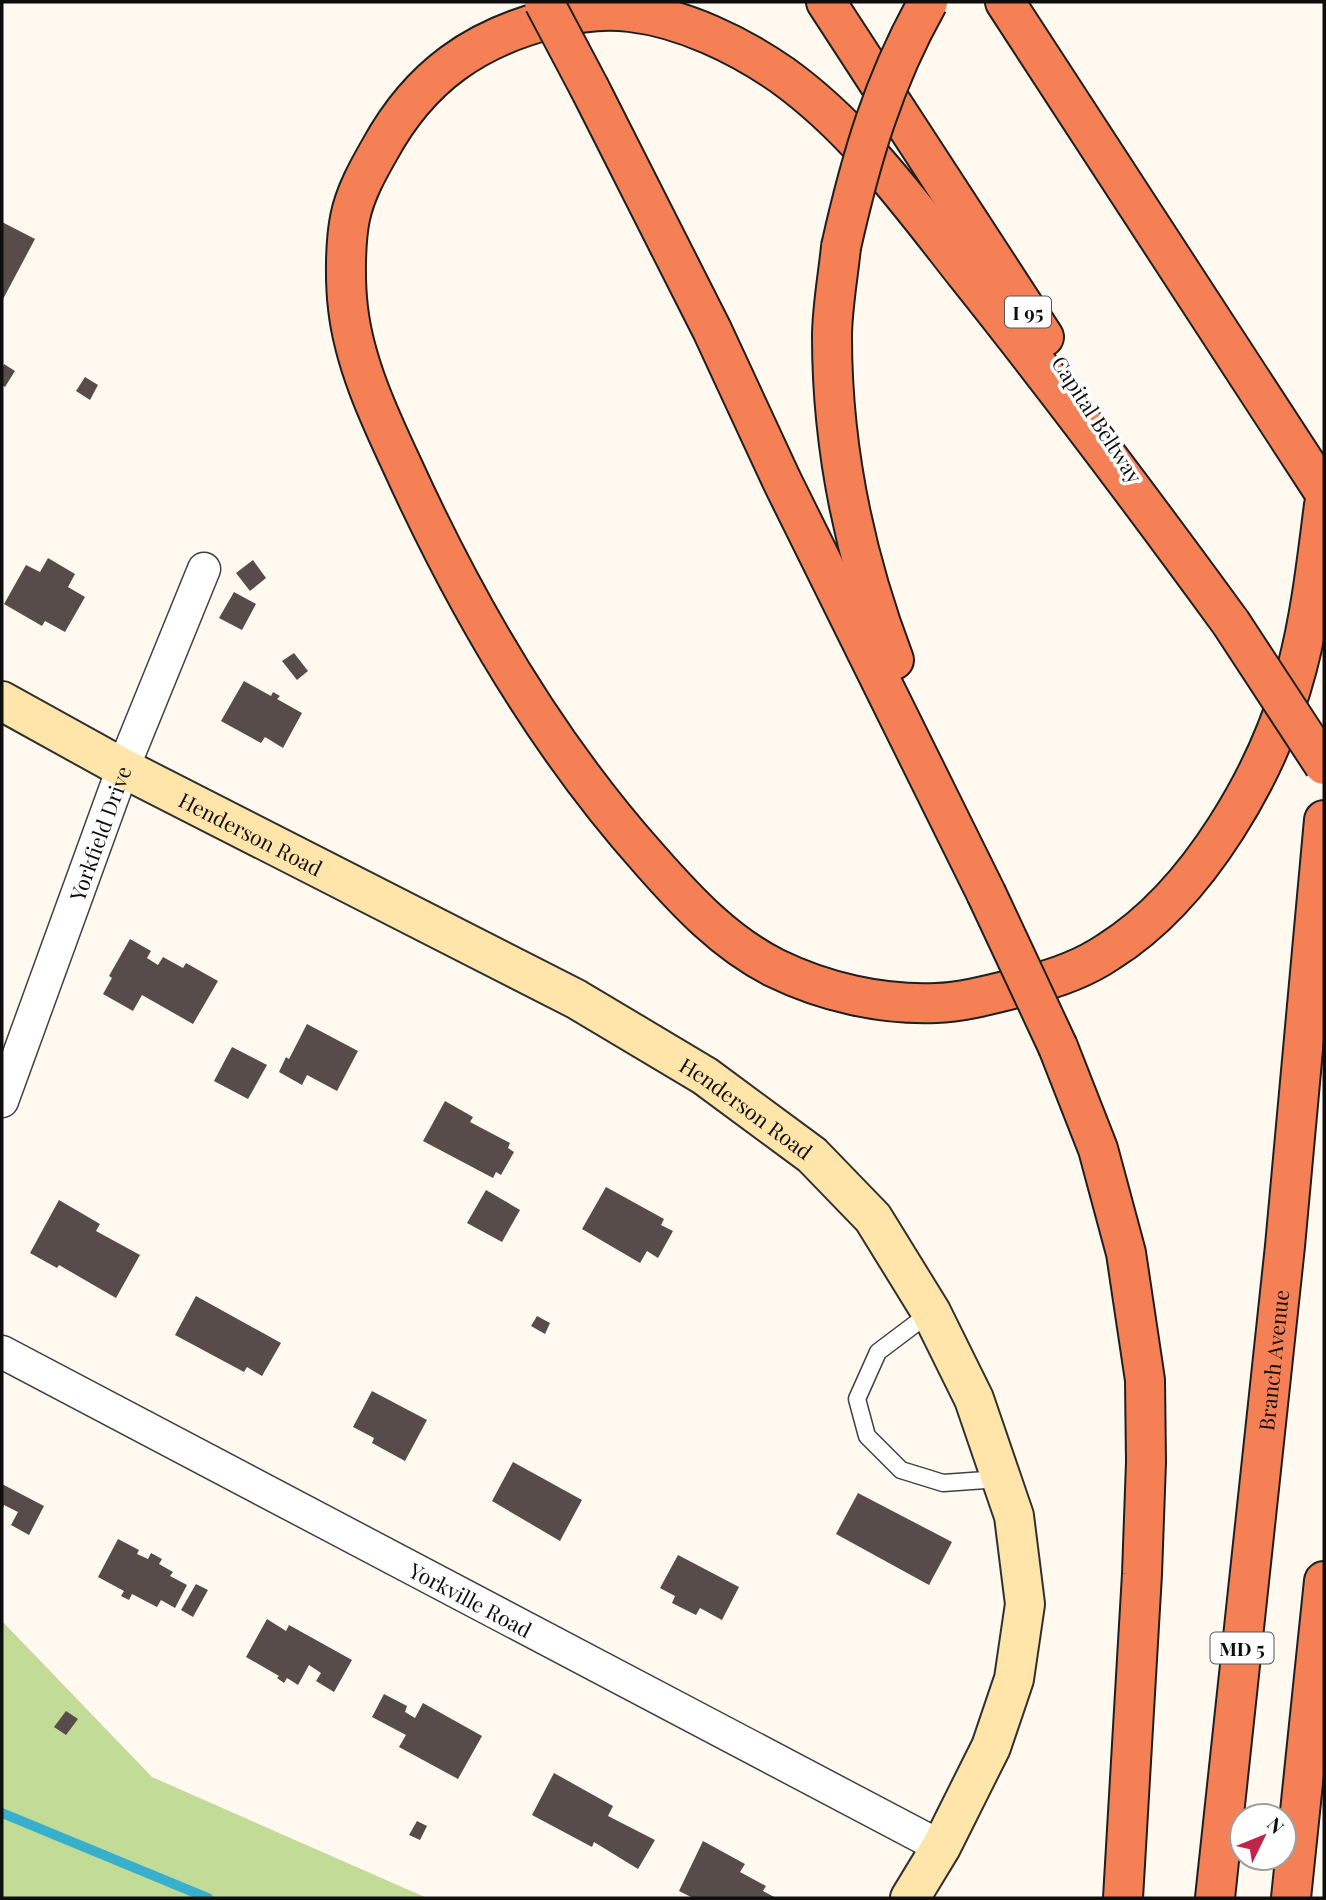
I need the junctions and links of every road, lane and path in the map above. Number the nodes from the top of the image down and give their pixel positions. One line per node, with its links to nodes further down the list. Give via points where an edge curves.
1 (544, 2): 16 (highway, bridge, via 712,330)
2 (826, 2): 11 (highway, Capital Beltway / I 95)
3 (928, 2): 16 (highway, bridge, via 880,104 841,247 832,349 836,427 851,517 880,623)
4 (1006, 2): 6 (highway)
5 (1011, 2): 6 (highway)
6 (1269, 388): 7 (highway); 8 (highway)
7 (1324, 447)
8 (1324, 492)
9 (1324, 505): 11 (highway, via 1296,673 1259,771 1224,832 1149,920 1108,952 1056,979 999,993 941,1004 881,1001 825,988 772,967 725,936 627,835 558,743 497,649 436,539 355,349 347,304 349,219 386,136 411,101 443,69 477,46 521,26 579,12 631,12 687,26 737,48 782,75 821,107 899,189 1067,401)
10 (204, 569): 14 (street, Yorkfield Drive)
11 (1231, 623): 13 (highway, Capital Beltway / I 95, bridge)
12 (2, 701): 14 (street, Henderson Road)
13 (1324, 765)
14 (123, 768): 18 (street, Yorkfield Drive); 20 (street, Henderson Road, via 576,999 705,1076 812,1155 873,1218)
15 (1324, 820): 19 (highway, Branch Avenue / MD 5)
16 (986, 893): 26 (highway, bridge, via 1058,1046 1098,1149 1126,1253 1145,1380 1142,1574)
17 (1324, 979): 19 (highway)
18 (2, 1101)
19 (1284, 1246): 27 (highway, Branch Avenue / MD 5)
20 (931, 1312): 22 (street, Henderson Road, via 974,1399); 22 (lane, via 878,1352 857,1399 867,1436 901,1470 943,1483)
21 (2, 1352): 24 (street, Yorkville Road)
22 (1001, 1479): 24 (street, Henderson Road, via 1014,1516 1025,1604 1014,1679 991,1748)
23 (1324, 1581): 28 (highway)
24 (941, 1847): 25 (street, Henderson Road)
25 (910, 1898)
26 (1123, 1898)
27 (1215, 1898)
28 (1291, 1898)

